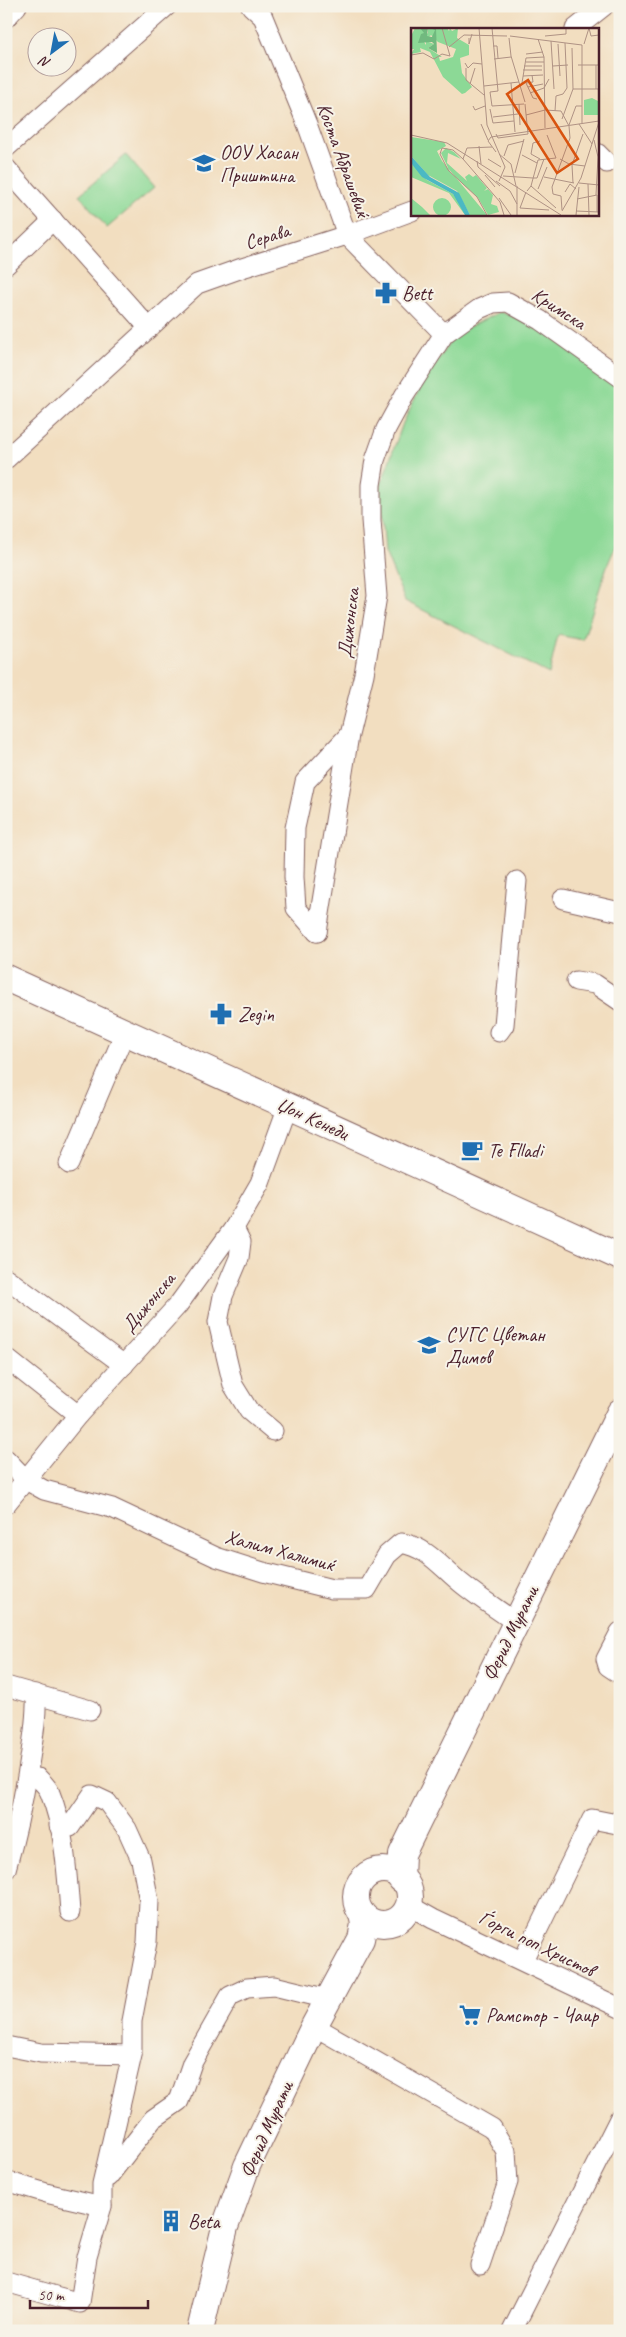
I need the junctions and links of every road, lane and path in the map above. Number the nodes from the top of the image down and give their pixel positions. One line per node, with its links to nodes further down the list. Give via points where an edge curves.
1 (17, 6): 5 (street)
2 (167, 6): 7 (street)
3 (250, 6): 11 (street, Коста Абрашевиќ, via 263,17)
4 (604, 6): 6 (street)
5 (6, 18)
6 (576, 28)
7 (6, 148)
8 (6, 168): 10 (street)
9 (411, 210): 11 (street, Серава)
10 (53, 220): 12 (street); 13 (street)
11 (348, 235): 13 (street, Серава, via 197,284); 14 (street, Коста Абрашевиќ)
12 (6, 265)
13 (149, 328): 16 (street, Серава)
14 (444, 334): 15 (street, Кримска, via 479,308 508,302 540,320); 17 (street, Дижонска, via 404,396 374,460 371,520 377,596 364,674)
15 (620, 377)
16 (6, 459)
17 (349, 735): 17 (street, Дижонска, via 317,932 296,908 295,828 305,782)
18 (517, 880): 25 (street, via 504,1025)
19 (563, 899): 20 (street)
20 (620, 912)
21 (6, 978): 24 (street, Џон Кенеди)
22 (576, 981): 23 (street, via 595,984)
23 (620, 1001)
24 (125, 1032): 26 (street, Џон Кенеди); 27 (street)
25 (499, 1032)
26 (288, 1106): 28 (street, Дижонска, via 260,1183); 29 (street, Џон Кенеди)
27 (69, 1164)
28 (234, 1228): 32 (street, Дижонска, via 178,1305); 35 (street, via 241,1242 239,1258 223,1296 218,1322 233,1386 249,1411)
29 (620, 1257)
30 (6, 1278): 32 (street)
31 (6, 1358): 34 (street)
32 (124, 1365): 34 (street, Дижонска)
33 (620, 1412): 39 (street, Ферид Мурати)
34 (78, 1415): 37 (street, Дижонска)
35 (273, 1431)
36 (6, 1459): 37 (street, Халим Халимиќ)
37 (26, 1480): 38 (street, Дижонска); 39 (street, Халим Халимиќ, via 44,1490 112,1508 216,1557 332,1589 367,1589 387,1555 401,1543 412,1544 437,1559 460,1582)
38 (6, 1504)
39 (515, 1622): 51 (street, Ферид Мурати)
40 (620, 1632): 41 (street, via 606,1659 608,1666)
41 (620, 1674)
42 (6, 1686): 43 (street)
43 (36, 1694): 44 (street); 45 (street)
44 (90, 1710)
45 (31, 1749): 46 (street); 50 (street, via 18,1830)
46 (38, 1778): 47 (street); 49 (street, via 50,1791)
47 (33, 1809)
48 (620, 1819): 53 (street, via 617,1824 592,1819)
49 (59, 1826): 52 (street); 58 (street, via 70,1827 92,1795 107,1802 127,1829 141,1860 149,1909 147,1942 132,2021)
50 (6, 1869)
51 (388, 1900): 53 (street, Ѓорги поп Христов); 54 (street, Ферид Мурати)
52 (70, 1912)
53 (523, 1960): 55 (street, Ѓорги поп Христов)
54 (328, 1999): 56 (street, Ферид Мурати); 61 (street, via 274,1986 247,1988 230,1996 192,2063 179,2100 153,2119)
55 (620, 2008)
56 (314, 2026): 63 (street, via 492,2128 506,2151 508,2182); 65 (street, Ферид Мурати, via 244,2174 225,2227)
57 (6, 2046): 58 (street, via 41,2053)
58 (132, 2055): 61 (street)
59 (620, 2117): 66 (street)
60 (6, 2180): 62 (street)
61 (102, 2184): 62 (street)
62 (102, 2206): 64 (street, via 87,2256 80,2304)
63 (480, 2265)
64 (6, 2282)
65 (200, 2331)
66 (512, 2331)

